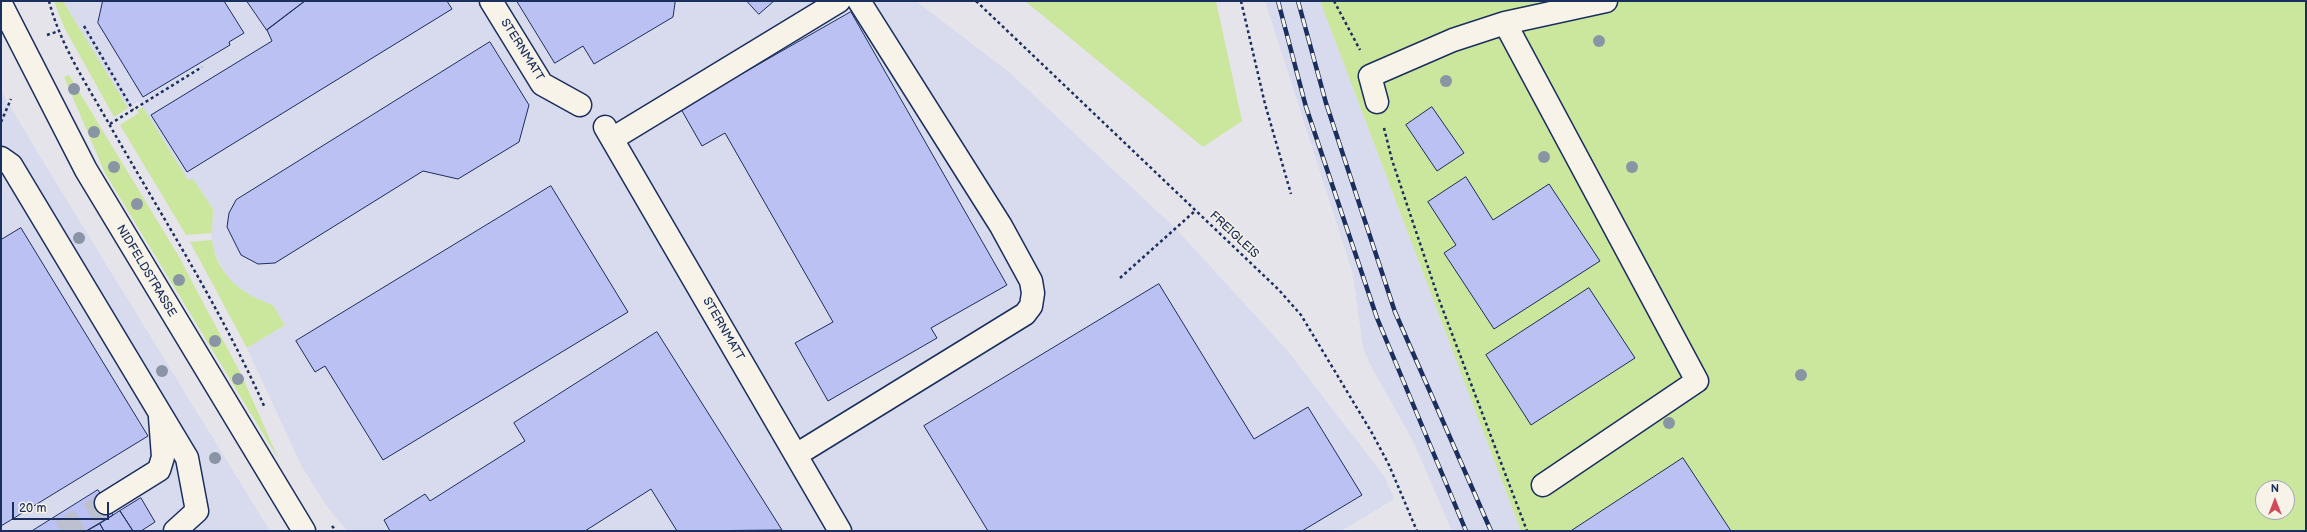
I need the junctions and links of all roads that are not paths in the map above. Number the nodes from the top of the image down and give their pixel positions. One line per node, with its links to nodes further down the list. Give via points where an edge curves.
1 (491, 1): 8 (street, STERNMATT, via 542,84)
2 (839, 1): 11 (street, STERNMATT, via 609,133)
3 (860, 1): 11 (street, via 1001,226 1031,281 1033,293 1031,306 1025,314)
4 (1606, 1): 6 (street)
5 (1, 4): 15 (street, NIDFELDSTRASSE, via 86,170)
6 (1505, 23): 7 (street, via 1453,40 1370,76); 12 (street, via 1697,381)
7 (1377, 102)
8 (580, 105)
9 (1, 158): 10 (street, via 11,165)
10 (159, 412): 13 (street, via 163,457 159,470); 14 (street, via 187,458 197,511)
11 (796, 455): 16 (street, STERNMATT)
12 (1543, 485)
13 (106, 503)
14 (174, 531)
15 (304, 531)
16 (838, 531)

